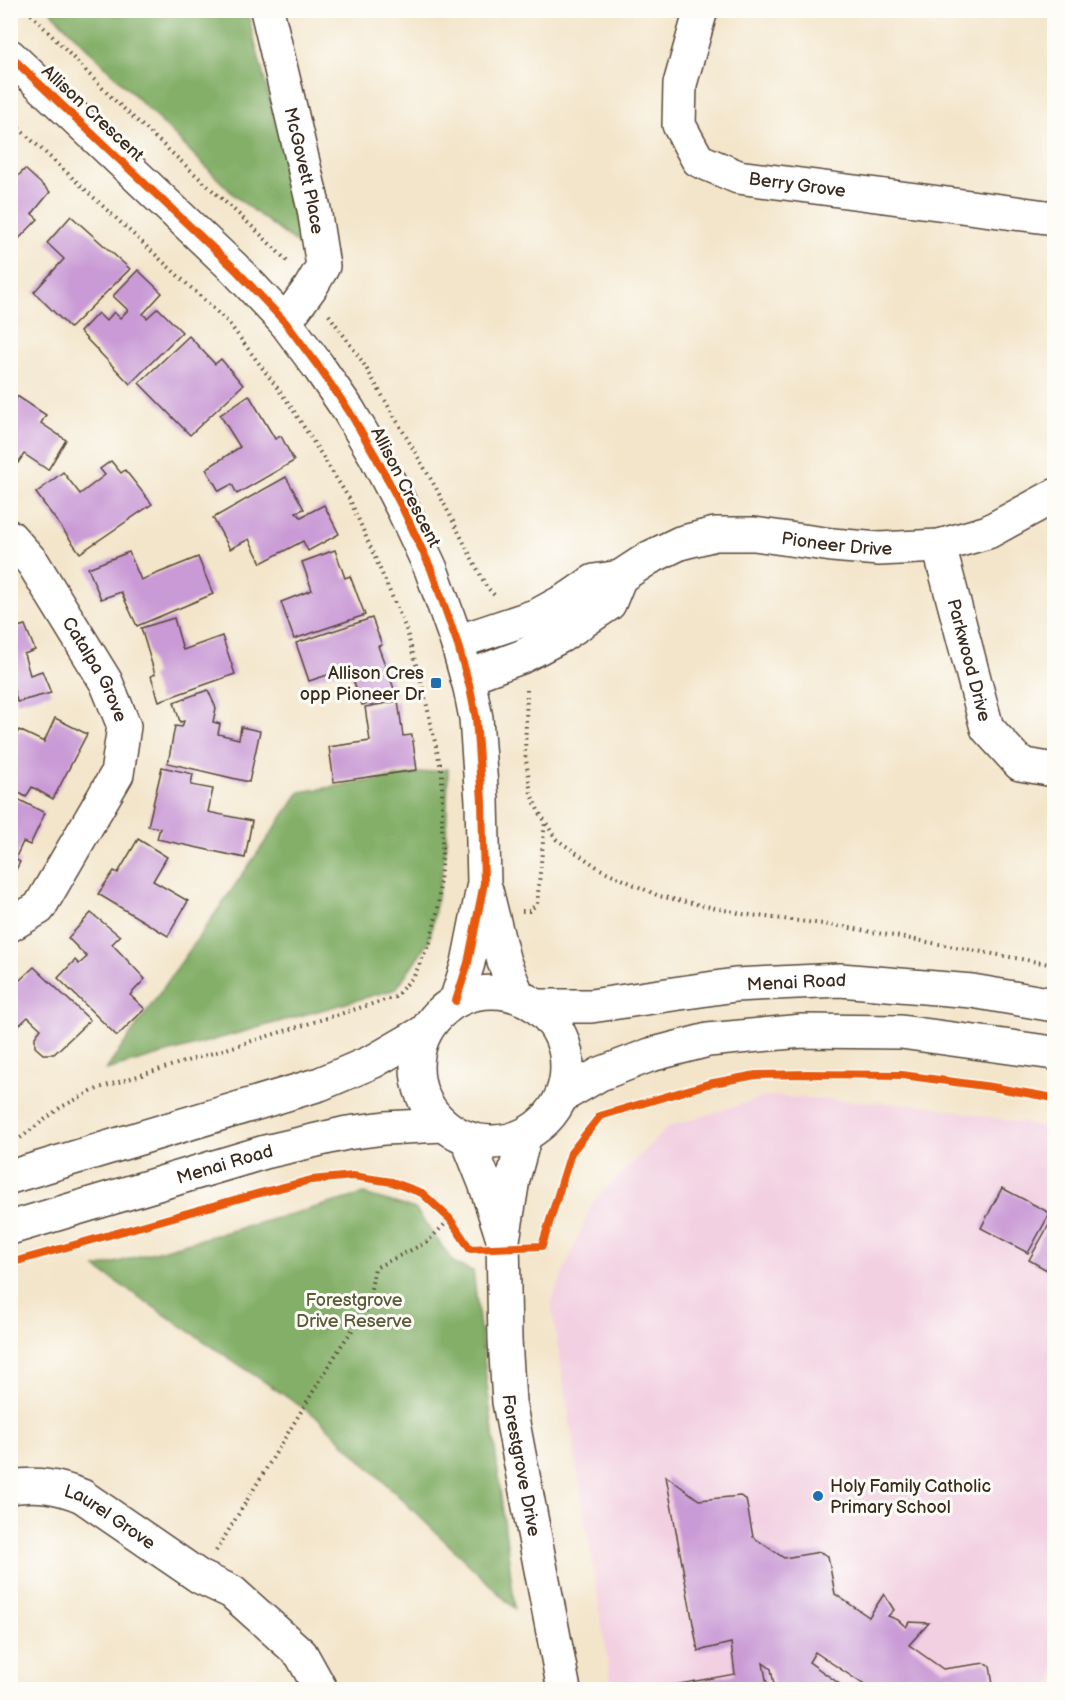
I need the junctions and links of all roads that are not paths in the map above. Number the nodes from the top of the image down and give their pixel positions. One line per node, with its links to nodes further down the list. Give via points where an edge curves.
1 (267, 10): 5 (street, McGovett Place, via 314,209 323,266)
2 (701, 10): 4 (street, Berry Grove, via 680,84 679,125 698,160 738,177)
3 (10, 56): 5 (street, Allison Crescent, via 235,269)
4 (1054, 218)
5 (285, 322): 10 (street, Allison Crescent, via 376,457 431,569)
6 (1054, 496): 8 (street, Pioneer Drive, via 988,532)
7 (10, 537): 14 (street, Catalpa Grove, via 33,563 106,682 124,726 117,774 39,908)
8 (939, 546): 9 (street, Pioneer Drive, via 879,549 754,534 715,534 680,543); 12 (street, Parkwood Drive, via 987,728 1020,764)
9 (620, 577): 10 (street, Pioneer Drive, via 594,581 538,615); 11 (street, via 609,604 568,631 521,657)
10 (457, 642): 11 (street, Allison Crescent)
11 (467, 677): 13 (street, Allison Crescent, via 480,762)
12 (1054, 770)
13 (484, 883): 15 (street); 16 (street, via 504,962)
14 (10, 926)
15 (456, 1001): 16 (street, via 490,990); 18 (street, via 442,1009)
16 (528, 1001): 17 (street, Menai Road, via 591,1006 735,985 840,980 972,991); 20 (street, via 556,1024 565,1046 568,1073)
17 (1054, 1005)
18 (424, 1032): 21 (street, via 417,1073 423,1098 436,1119); 23 (street, via 374,1061 320,1084)
19 (1054, 1053): 20 (street, via 901,1032 802,1031 708,1040 650,1054 600,1074)
20 (562, 1096): 22 (street, via 549,1117)
21 (455, 1131): 22 (street, via 478,1142 506,1142); 24 (street, Menai Road, via 385,1128 265,1152); 25 (street, via 485,1183)
22 (525, 1135): 25 (street)
23 (10, 1177)
24 (10, 1228)
25 (503, 1240): 28 (street, Forestgrove Drive, via 509,1402)
26 (10, 1487): 27 (street, Laurel Grove, via 44,1485 82,1496 200,1577 232,1592 301,1654)
27 (321, 1689)
28 (564, 1689)

